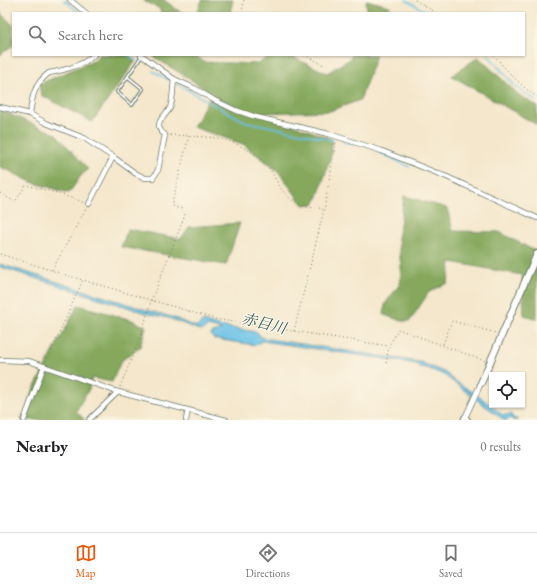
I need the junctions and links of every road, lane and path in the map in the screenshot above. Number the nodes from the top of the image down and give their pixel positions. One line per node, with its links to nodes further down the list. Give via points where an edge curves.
1 (70, 0): 4 (street)
2 (244, 0): 5 (path)
3 (415, 0): 6 (path)
4 (85, 12)
5 (242, 12)
6 (435, 12)
7 (93, 56): 16 (street, via 82,64 50,73 38,82)
8 (141, 56): 12 (lane); 13 (street)
9 (306, 56): 11 (path)
10 (495, 56): 14 (path, via 517,81)
11 (324, 64)
12 (128, 77): 12 (lane, via 116,92 132,105 143,89)
13 (174, 79): 17 (street, via 170,107 159,124); 19 (street, via 249,115)
14 (537, 97)
15 (0, 107): 16 (street)
16 (30, 114): 20 (street, via 84,138)
17 (165, 135): 18 (path); 20 (street, via 158,170 153,178 145,178 135,173)
18 (189, 136): 23 (path, via 217,138 244,148 270,168 282,189 292,200); 29 (path, via 172,203 183,209 185,215)
19 (337, 137): 23 (path); 24 (street, via 382,151 440,174)
20 (114, 157): 22 (street)
21 (0, 193): 22 (path, via 15,202 26,184)
22 (89, 204): 27 (path)
23 (324, 210): 30 (path)
24 (537, 218)
25 (0, 254): 27 (path)
26 (537, 254): 31 (street)
27 (52, 270): 28 (path)
28 (83, 280): 29 (path); 37 (path)
29 (152, 301): 30 (path, via 215,320); 39 (path)
30 (294, 332): 33 (path)
31 (502, 335): 32 (path, via 452,321); 36 (street)
32 (443, 345): 33 (path, via 398,329); 36 (path)
33 (388, 346): 35 (path)
34 (0, 360): 37 (street, via 28,361)
35 (386, 363)
36 (490, 363): 38 (street)
37 (44, 366): 39 (street); 42 (street)
38 (481, 383): 41 (street)
39 (118, 392): 40 (street); 43 (street)
40 (188, 410): 44 (street); 45 (street)
41 (465, 419)
42 (24, 420)
43 (89, 420)
44 (186, 420)
45 (226, 420)

